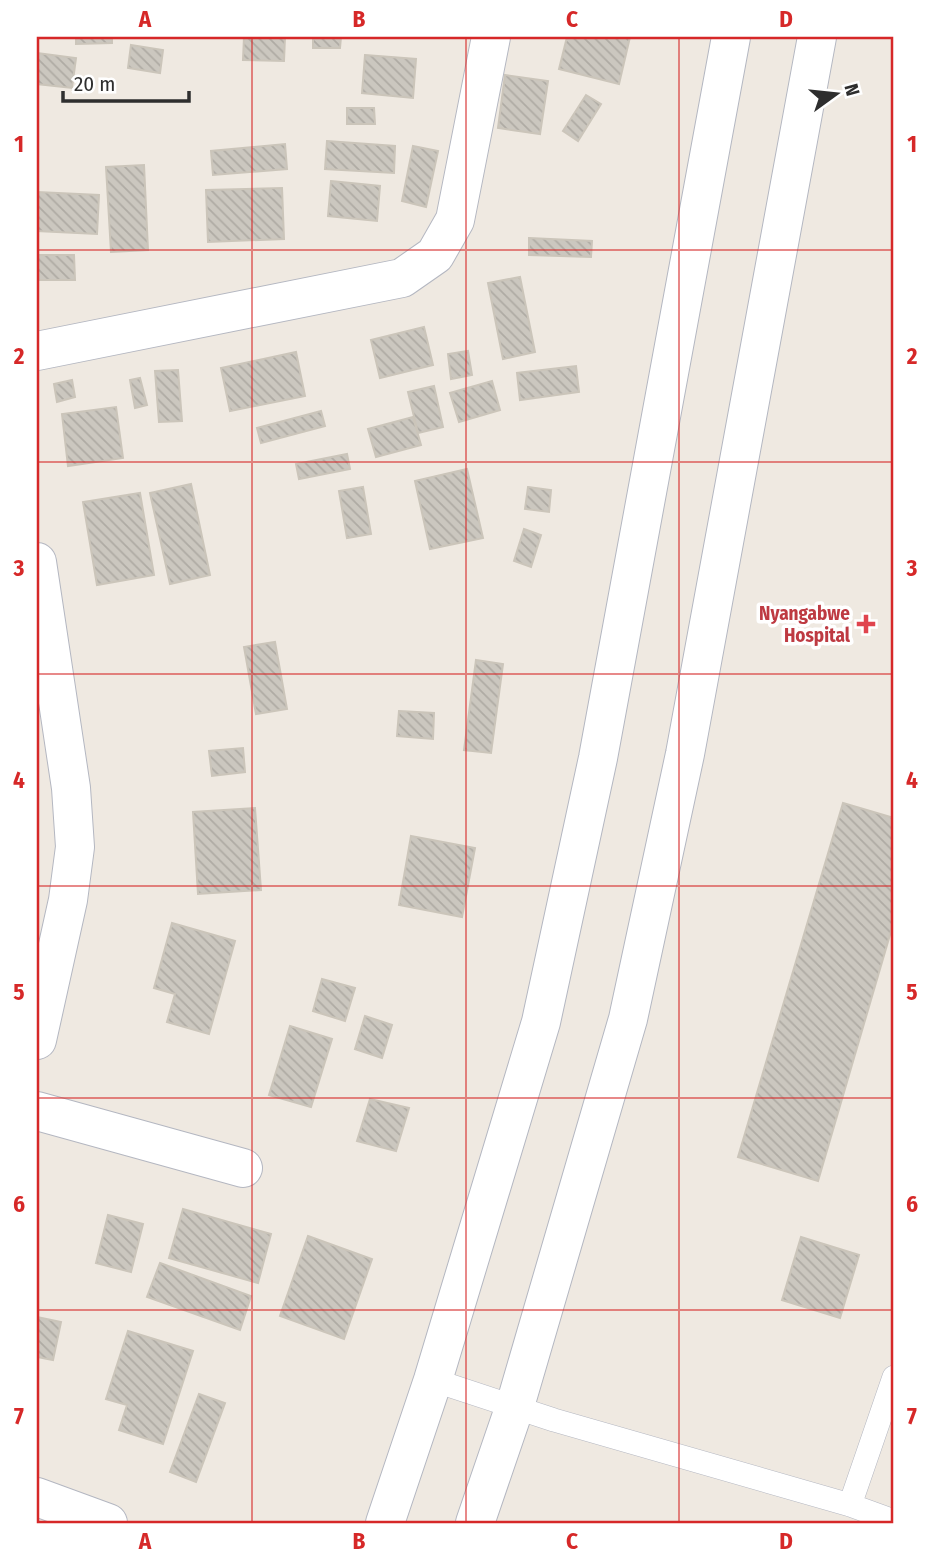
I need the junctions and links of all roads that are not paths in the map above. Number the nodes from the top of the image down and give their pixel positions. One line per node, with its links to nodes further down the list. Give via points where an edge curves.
1 (491, 37): 4 (street, via 455,220 435,255 402,278)
2 (731, 37): 10 (street, via 598,758 541,1022)
3 (817, 37): 11 (street, via 685,754 628,1019)
4 (37, 351)
5 (37, 562): 6 (street, via 71,788 75,847)
6 (37, 1040)
7 (37, 1111): 8 (street)
8 (243, 1168)
9 (894, 1377): 13 (lane)
10 (433, 1380): 11 (lane); 16 (street)
11 (514, 1406): 13 (lane); 17 (street)
12 (37, 1497): 15 (street)
13 (850, 1505): 14 (lane)
14 (894, 1521)
15 (108, 1523)
16 (385, 1523)
17 (475, 1523)

